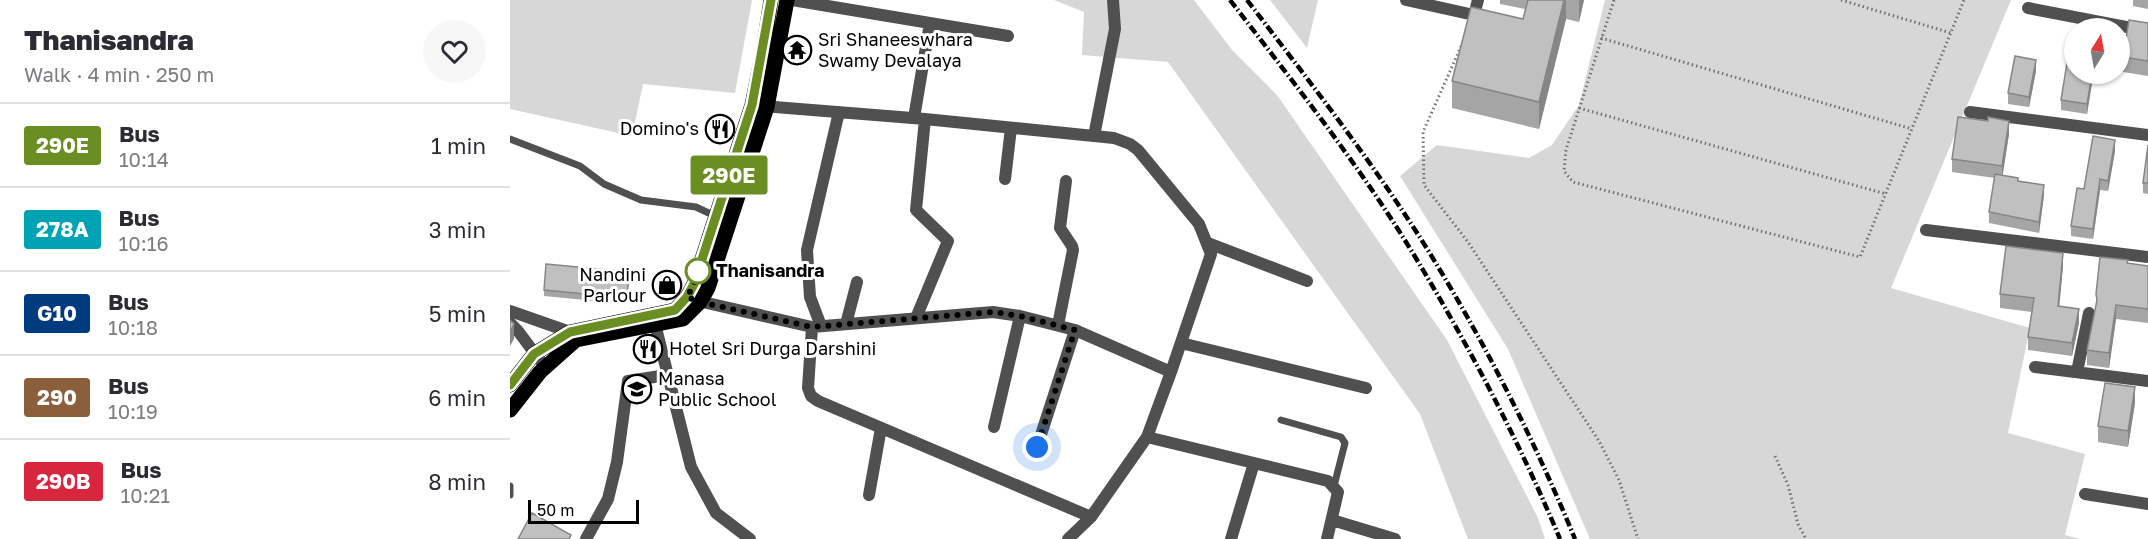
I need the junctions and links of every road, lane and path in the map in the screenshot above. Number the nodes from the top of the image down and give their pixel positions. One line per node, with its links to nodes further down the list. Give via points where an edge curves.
1 (771, 0): 17 (main road)
2 (787, 0): 17 (main road)
3 (792, 0): 12 (street)
4 (1113, 0): 25 (street, via 1115,29)
5 (1406, 0): 11 (street)
6 (1478, 0): 11 (street)
7 (1614, 0): 16 (path)
8 (1841, 0): 14 (path)
9 (1965, 0): 14 (path)
10 (2028, 8): 13 (street)
11 (1474, 15): 80 (path, via 1424,132 1424,185 1468,242 1599,441 1619,480)
12 (930, 23): 15 (street); 21 (street)
13 (2148, 31)
14 (1951, 33): 23 (path)
15 (1008, 36)
16 (1601, 38): 18 (path); 23 (path)
17 (759, 106): 19 (street); 30 (main road); 36 (main road, via 708,288)
18 (1579, 108): 29 (path); 29 (path, via 1564,171 1573,182 1860,257)
19 (839, 112): 21 (street); 45 (street, via 807,250)
20 (1970, 112): 24 (street)
21 (920, 118): 22 (street); 40 (street, via 916,210 948,241)
22 (1011, 128): 25 (street); 27 (street)
23 (1912, 129): 29 (path)
24 (2148, 135)
25 (1094, 136): 32 (street, via 1114,138 1138,150 1199,224)
26 (510, 139): 30 (lane, via 580,166 603,184 641,200 696,207)
27 (1005, 179)
28 (1066, 181): 44 (street, via 1060,228 1073,250)
29 (1886, 194)
30 (715, 216): 36 (main road, via 694,284)
31 (1926, 230): 33 (street)
32 (1208, 243): 34 (street); 48 (street, via 1211,254)
33 (2148, 257)
34 (1307, 281)
35 (857, 282): 43 (street)
36 (693, 300): 41 (main road, via 683,319); 45 (street)
37 (510, 311): 47 (street)
38 (2089, 313): 53 (street)
39 (1020, 316): 40 (street, via 993,312); 44 (street); 60 (street)
40 (916, 318): 43 (street)
41 (654, 320): 47 (main road); 54 (street)
42 (510, 323): 49 (street)
43 (846, 324): 45 (street)
44 (1058, 325): 46 (street)
45 (816, 326): 61 (street, via 808,388 811,396)
46 (1075, 330): 52 (street); 63 (street)
47 (573, 336): 49 (main road); 50 (main road)
48 (1181, 343): 52 (street); 57 (street)
49 (534, 354): 50 (street); 56 (main road)
50 (545, 367): 58 (main road)
51 (2035, 367): 53 (street)
52 (1171, 372): 62 (street)
53 (2077, 372): 55 (street)
54 (667, 375): 74 (street, via 628,381 608,500); 75 (street, via 691,467 716,513)
55 (2148, 381)
56 (510, 385)
57 (1366, 388)
58 (510, 410)
59 (1281, 420): 67 (lane, via 1341,437 1345,443)
60 (994, 427)
61 (881, 428): 70 (street); 72 (street)
62 (1147, 437): 65 (street); 72 (street)
63 (1037, 447)
64 (1776, 456): 81 (path)
65 (1254, 463): 67 (street, via 1328,481); 77 (street)
66 (510, 486): 69 (lane)
67 (1334, 486): 73 (street, via 1338,492)
68 (2085, 494): 71 (street)
69 (510, 495)
70 (869, 495)
71 (2148, 504)
72 (1091, 517): 76 (street)
73 (1332, 520): 78 (street); 79 (street)
74 (586, 539)
75 (750, 539)
76 (1068, 539)
77 (1231, 539)
78 (1327, 539)
79 (1395, 539)
80 (1638, 539)
81 (1806, 539)

